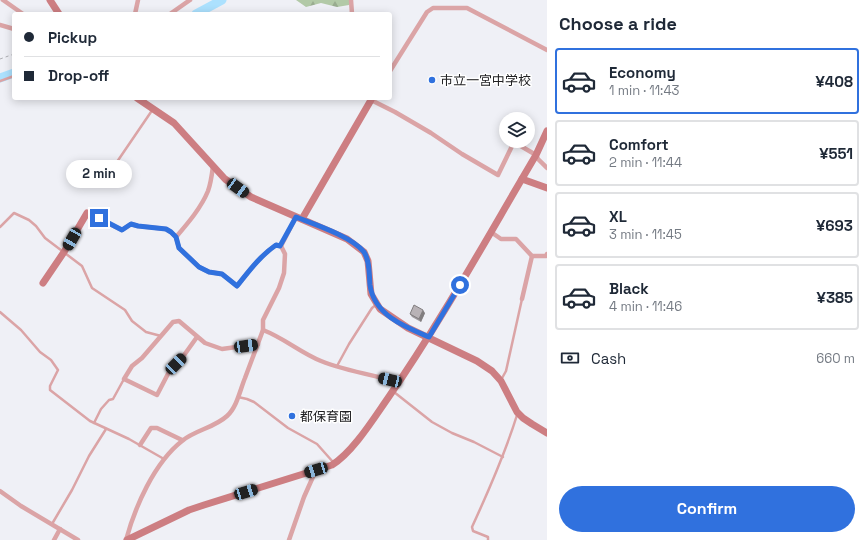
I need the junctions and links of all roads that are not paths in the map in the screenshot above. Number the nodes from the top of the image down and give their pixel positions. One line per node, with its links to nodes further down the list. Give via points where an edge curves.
1 (3, 0): 6 (street)
2 (50, 0): 7 (street)
3 (138, 0): 8 (street)
4 (190, 0): 9 (street)
5 (352, 1): 10 (street)
6 (20, 12)
7 (56, 12)
8 (135, 12)
9 (173, 12)
10 (352, 12)
11 (0, 25): 12 (street)
12 (12, 28)
13 (547, 50): 14 (street, via 467,8 433,8 427,12)
14 (392, 67)
15 (12, 77): 16 (lane)
16 (0, 81)
17 (140, 100): 20 (street)
18 (371, 100): 29 (street)
19 (374, 100): 22 (street, via 498,175 514,142)
20 (153, 109): 23 (street, via 174,123); 25 (lane)
21 (547, 131): 22 (street)
22 (536, 154): 24 (street); 26 (street)
23 (213, 166): 29 (street, via 225,179 251,197); 32 (street, via 208,190 202,202)
24 (547, 168)
25 (106, 178)
26 (522, 179): 27 (street); 31 (street)
27 (547, 188)
28 (87, 212): 32 (street, via 122,230 131,224 166,229); 34 (street)
29 (299, 218): 33 (street); 39 (street, via 347,239 364,252 368,261 371,294)
30 (0, 227): 34 (lane, via 14,213 29,220 45,238)
31 (491, 232): 36 (street, via 501,239 516,239); 44 (street)
32 (176, 237): 33 (street, via 179,248 199,267 222,274 237,286 271,249 276,245)
33 (280, 246): 41 (street, via 284,254 284,273 263,320)
34 (64, 252): 37 (street); 42 (lane, via 82,266 92,288 125,310 132,321 146,332)
35 (547, 254): 36 (street, via 540,257)
36 (532, 256): 38 (street)
37 (43, 283)
38 (522, 299): 48 (lane, via 506,371)
39 (377, 304): 44 (street, via 388,316); 46 (lane, via 372,308)
40 (0, 312): 53 (lane, via 22,330 58,370 50,390)
41 (263, 330): 45 (street); 46 (street, via 320,360)
42 (161, 336): 43 (street, via 174,322 179,321); 47 (street, via 132,366)
43 (198, 337): 45 (street, via 205,343 222,349); 47 (street, via 170,370 157,395)
44 (429, 337): 48 (street, via 477,361); 49 (street)
45 (258, 344): 51 (street)
46 (337, 366): 49 (street)
47 (124, 380): 53 (lane, via 113,399 101,409)
48 (501, 381): 52 (street)
49 (399, 382): 50 (street)
50 (393, 391): 58 (lane, via 432,422 452,434); 60 (street, via 354,444)
51 (238, 397): 56 (street, via 227,416); 60 (lane, via 254,402 288,428 317,444)
52 (517, 412): 55 (street); 58 (lane)
53 (94, 422): 54 (lane)
54 (106, 429): 57 (lane, via 129,438); 63 (lane)
55 (547, 433)
56 (182, 440): 57 (street, via 157,428 151,428); 59 (street)
57 (140, 446): 59 (lane)
58 (503, 457): 69 (lane, via 472,527)
59 (164, 459): 67 (street, via 148,483)
60 (335, 464): 61 (street)
61 (316, 470): 67 (street, via 190,510); 68 (street)
62 (0, 491): 63 (street)
63 (52, 524): 64 (street)
64 (60, 529): 65 (street); 66 (street)
65 (54, 540)
66 (78, 540)
67 (126, 540)
68 (288, 540)
69 (488, 540)

